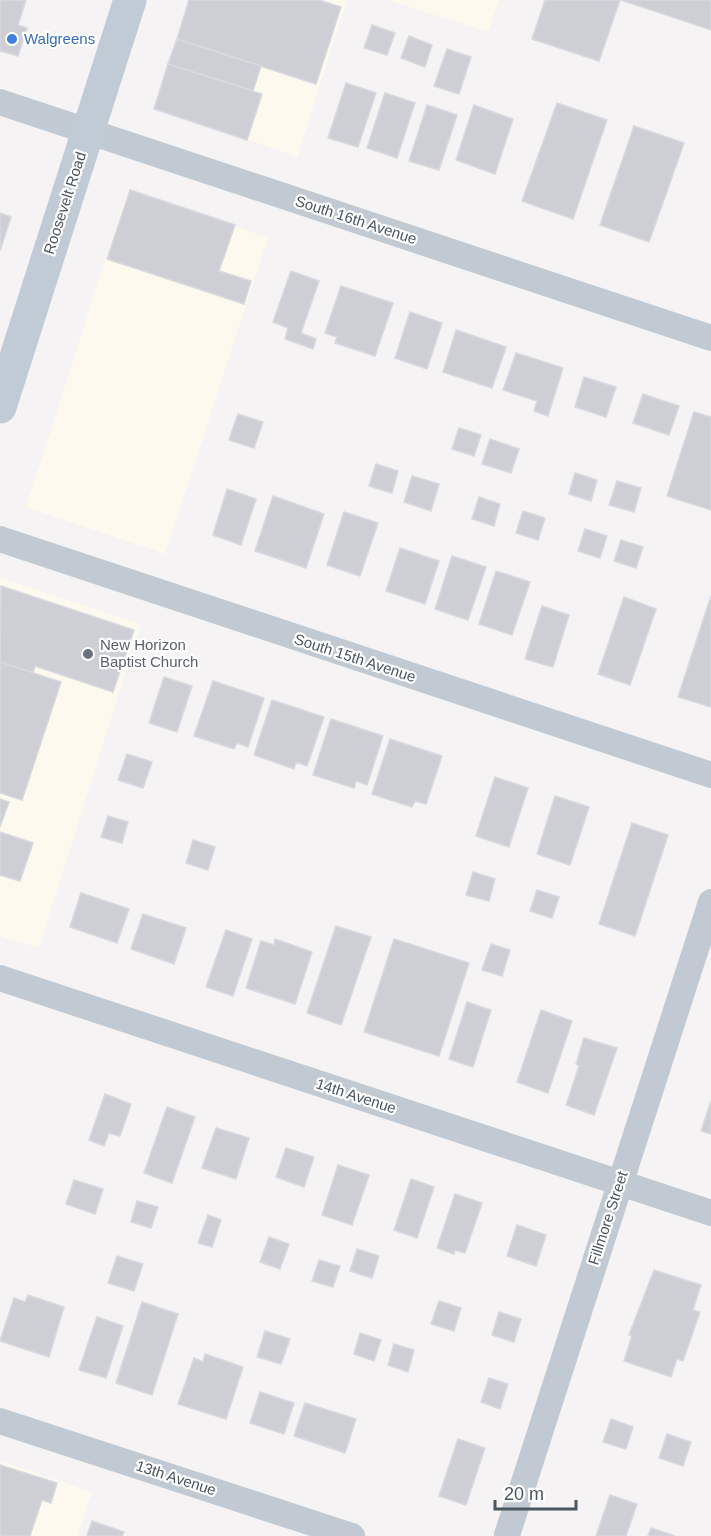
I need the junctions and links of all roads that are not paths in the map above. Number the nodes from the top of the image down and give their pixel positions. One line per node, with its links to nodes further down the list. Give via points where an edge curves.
1 (130, 0): 3 (main road, Roosevelt Road)
2 (0, 102): 3 (street, South 16th Avenue)
3 (87, 131): 4 (street, South 16th Avenue); 5 (main road, Roosevelt Road)
4 (711, 338)
5 (0, 407)
6 (0, 539): 7 (street, South 15th Avenue)
7 (711, 775)
8 (711, 902): 10 (street, Fillmore Street)
9 (0, 978): 10 (street, 14th Avenue)
10 (620, 1183): 11 (street, 14th Avenue); 13 (street, Fillmore Street)
11 (711, 1214)
12 (0, 1421): 14 (street, 13th Avenue)
13 (507, 1535)
14 (352, 1536)

